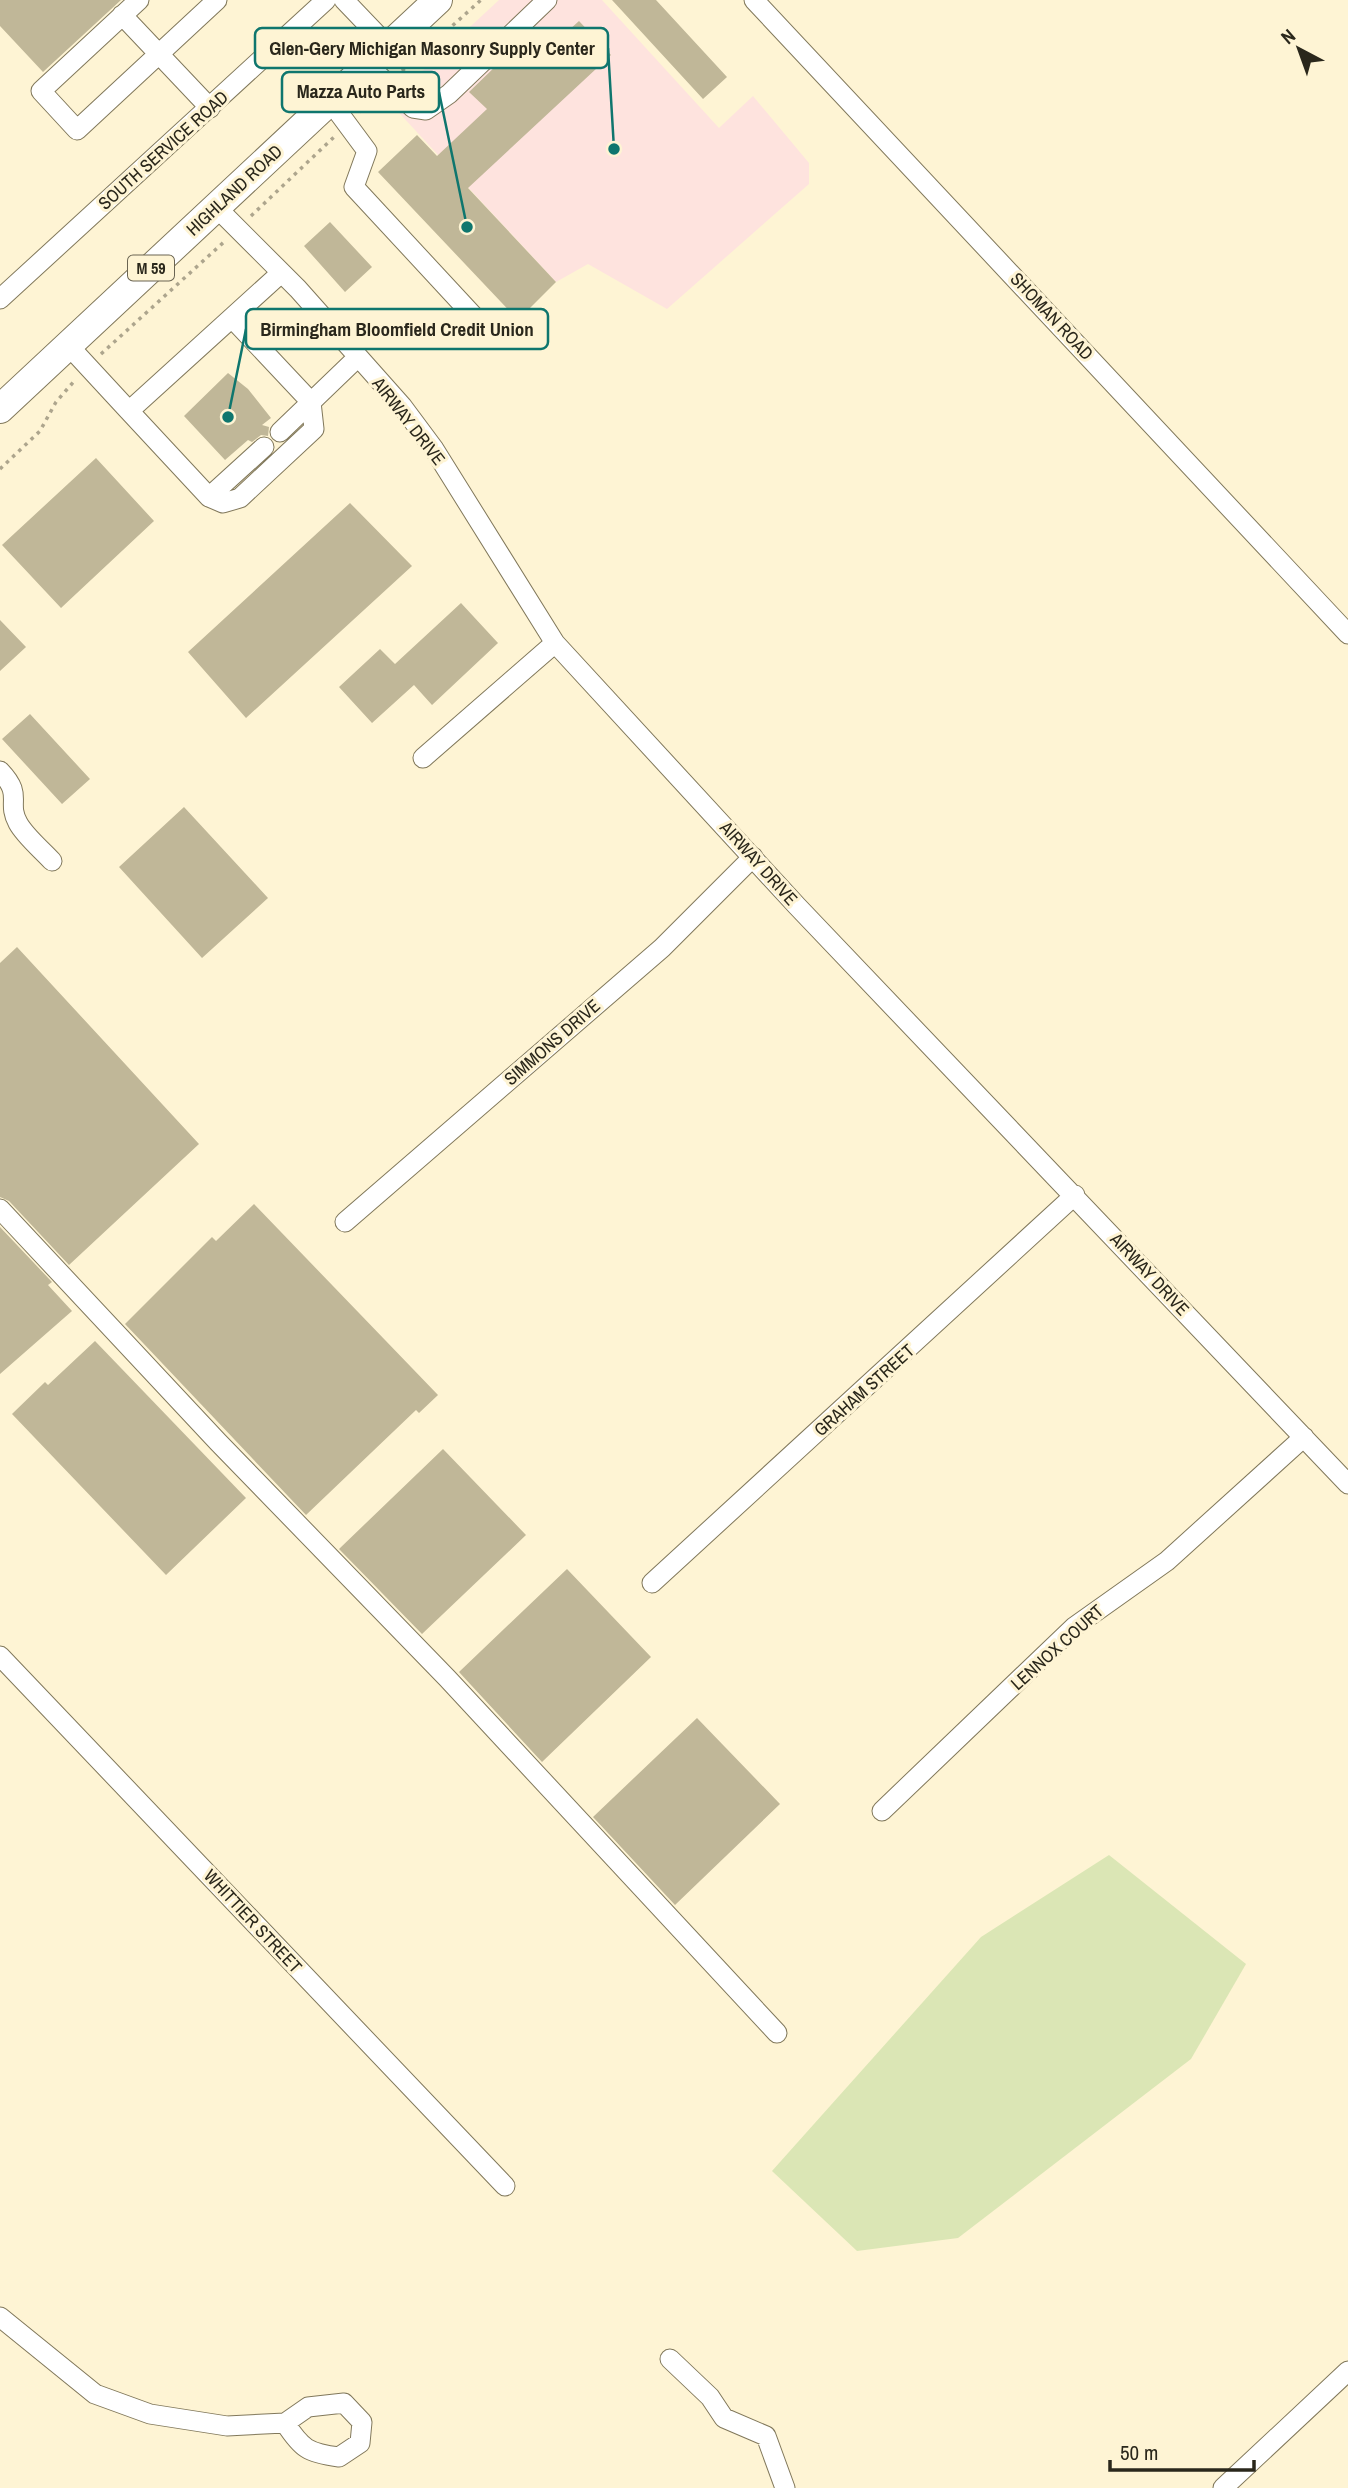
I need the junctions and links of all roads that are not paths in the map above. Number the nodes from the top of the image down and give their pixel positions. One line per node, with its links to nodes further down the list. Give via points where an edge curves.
1 (139, 0): 8 (street)
2 (217, 0): 9 (street)
3 (326, 0): 12 (street, SOUTH SERVICE ROAD)
4 (344, 0): 10 (street)
5 (438, 0): 10 (highway, HIGHLAND ROAD / M 59)
6 (547, 0): 10 (street, via 437,105 426,110 413,108 387,86)
7 (754, 0): 26 (street, SHOMAN ROAD)
8 (122, 15): 9 (street); 9 (street, via 41,91 77,130)
9 (159, 54): 12 (street)
10 (378, 56): 11 (highway, HIGHLAND ROAD / M 59)
11 (330, 101): 13 (highway, HIGHLAND ROAD / M 59); 17 (street, via 367,151 354,187)
12 (210, 108): 15 (street, SOUTH SERVICE ROAD)
13 (216, 206): 14 (street, AIRWAY DRIVE); 18 (highway, HIGHLAND ROAD / M 59)
14 (281, 273): 16 (street); 19 (street, AIRWAY DRIVE)
15 (0, 299)
16 (232, 318): 20 (street); 22 (street)
17 (480, 323)
18 (68, 345): 21 (highway, HIGHLAND ROAD / M 59); 22 (street)
19 (358, 357): 20 (street); 27 (street, AIRWAY DRIVE, via 434,449)
20 (311, 402): 23 (street); 25 (street, via 314,429 240,498 223,503)
21 (0, 409)
22 (129, 411): 25 (street)
23 (280, 432)
24 (264, 446): 25 (street)
25 (209, 497)
26 (1348, 634)
27 (555, 643): 28 (street); 30 (street, AIRWAY DRIVE)
28 (423, 758)
29 (0, 771): 31 (street, via 15,791 18,825)
30 (753, 857): 32 (street, AIRWAY DRIVE); 34 (street, SIMMONS DRIVE, via 662,948)
31 (52, 861)
32 (1075, 1195): 35 (street, AIRWAY DRIVE); 37 (street, GRAHAM STREET)
33 (0, 1209): 40 (street)
34 (345, 1222)
35 (1304, 1437): 36 (street, AIRWAY DRIVE); 39 (street, LENNOX COURT, via 1167,1562 1074,1627)
36 (1348, 1484)
37 (652, 1583)
38 (0, 1656): 41 (street, WHITTIER STREET)
39 (882, 1811)
40 (777, 2032)
41 (505, 2186)
42 (0, 2317): 45 (street, via 94,2394 150,2414 228,2426)
43 (670, 2359): 46 (street, via 724,2417 766,2436)
44 (1346, 2377): 47 (street)
45 (285, 2423)
46 (785, 2488)
47 (1223, 2488)

